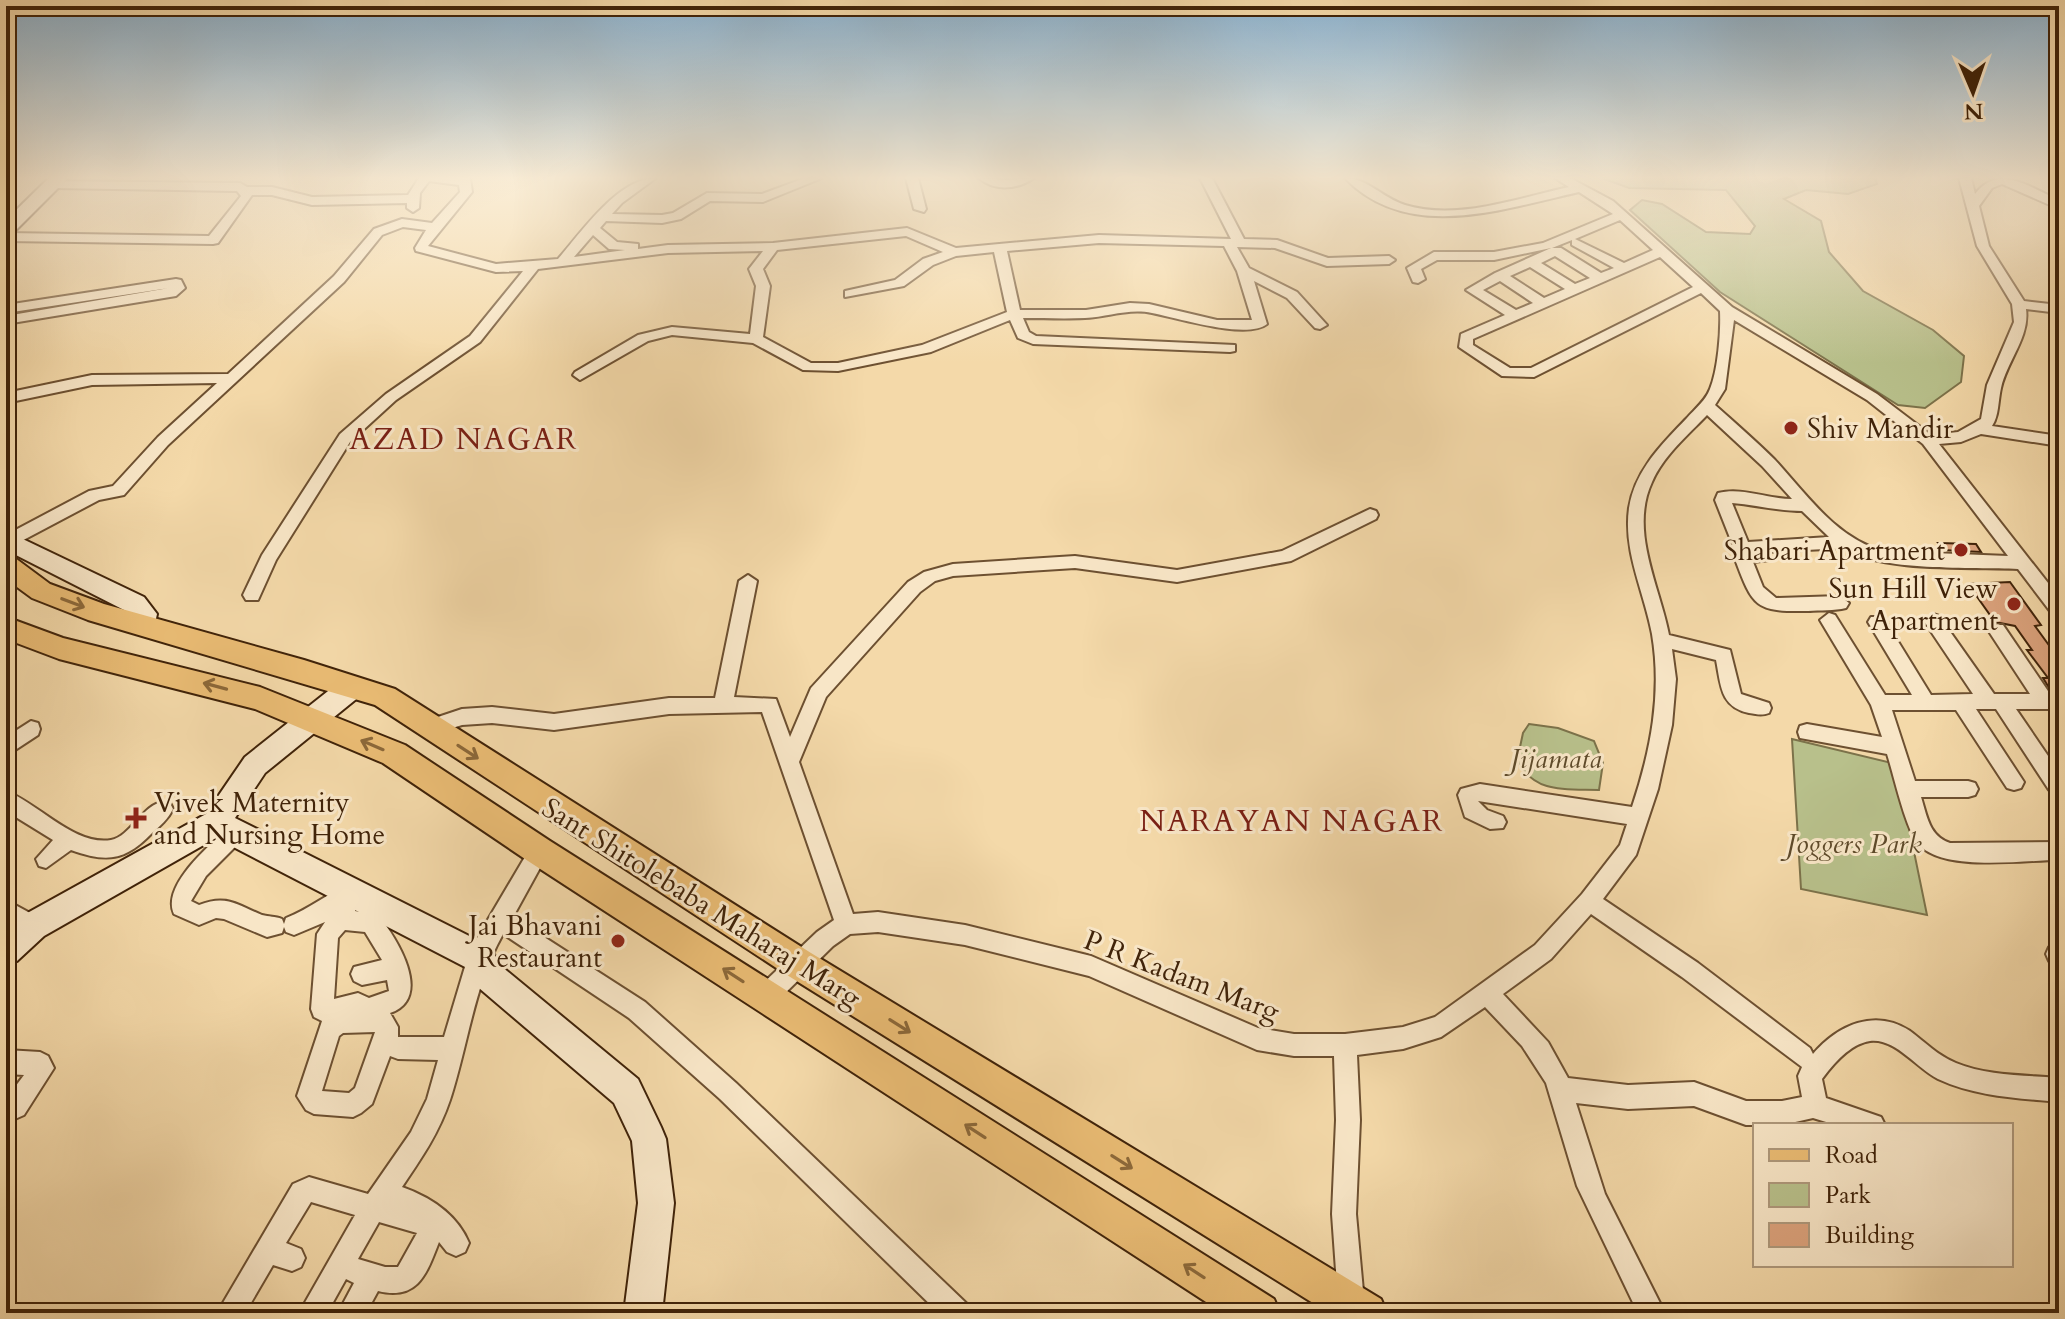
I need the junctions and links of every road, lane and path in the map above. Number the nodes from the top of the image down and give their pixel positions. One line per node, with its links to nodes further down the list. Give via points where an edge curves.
1 (182, 240): 2 (street)
2 (213, 240)
3 (372, 240): 49 (street, via 339,279)
4 (425, 240): 28 (street, via 423,251 496,268)
5 (581, 240): 26 (street)
6 (609, 240): 7 (street, via 625,247)
7 (727, 240)
8 (822, 240): 9 (street); 20 (street)
9 (828, 240)
10 (928, 240): 23 (street)
11 (1093, 240): 21 (street)
12 (1124, 240): 18 (street)
13 (1562, 240): 32 (street, via 1494,256 1434,256 1414,268)
14 (1583, 240): 19 (street)
15 (1633, 240): 24 (street)
16 (1645, 240): 24 (street)
17 (1981, 240): 38 (street)
18 (1233, 242): 25 (street, via 1287,246 1327,262); 30 (street)
19 (1577, 242): 22 (street); 29 (street)
20 (773, 247): 26 (street, via 668,249); 46 (street, via 756,269 763,286)
21 (1000, 248): 23 (street); 42 (street)
22 (1556, 251): 27 (street); 33 (street)
23 (954, 252): 36 (street, via 928,262 899,283)
24 (1657, 253): 29 (street); 34 (street)
25 (1389, 260)
26 (563, 261): 28 (street)
27 (1531, 262): 31 (street); 35 (street)
28 (533, 267): 61 (street, via 475,339 391,397 345,438 268,559)
29 (1624, 268): 33 (street)
30 (1244, 271): 42 (street, via 1260,324 1217,324 1130,307 1086,314); 45 (street, via 1292,295)
31 (1500, 276): 37 (street); 43 (street, via 1473,290)
32 (1418, 279)
33 (1601, 279): 35 (street)
34 (1703, 287): 41 (street); 43 (street, via 1534,372 1507,373 1466,347 1466,337)
35 (1574, 289): 37 (street)
36 (850, 294)
37 (1543, 303): 43 (street)
38 (2019, 304): 40 (street); 52 (street, via 2016,340 1994,385 1988,421)
39 (6, 309): 44 (street, via 176,283 178,288)
40 (2059, 309)
41 (1727, 310): 51 (street, P R Kadam Marg, via 1718,389); 53 (street, via 1872,397)
42 (1014, 314): 46 (street, via 926,349 838,367 808,367); 47 (street, via 1023,335 1033,340)
43 (1516, 316)
44 (6, 320)
45 (1320, 325)
46 (756, 339): 48 (street, via 660,332)
47 (1230, 348)
48 (580, 375)
49 (234, 378): 50 (street, via 92,380); 58 (street, via 163,441 118,491 95,495)
50 (6, 398)
51 (1707, 406): 55 (street); 69 (street, P R Kadam Marg, via 1662,453 1643,483 1637,510 1638,551)
52 (1979, 429): 53 (street, via 1961,437); 54 (street)
53 (1928, 440): 59 (street)
54 (2059, 441)
55 (1806, 505): 57 (street); 57 (street, via 1770,505 1743,497 1723,500 1742,548)
56 (1370, 515): 86 (street, via 1285,557 1177,576 1075,562 930,576 818,693)
57 (1852, 546): 59 (street, via 1883,557); 62 (street, via 1743,559 1758,596 1773,605)
58 (7, 549): 70 (main road, Sant Shitolebaba Maharaj Marg, one-way to 70, via 41,591 98,613)
59 (2024, 563): 63 (street)
60 (748, 581): 78 (street)
61 (252, 595)
62 (1840, 603)
63 (2059, 610)
64 (1829, 620): 72 (street)
65 (1933, 621): 73 (street)
66 (1877, 622): 74 (street)
67 (6, 628): 76 (main road, Sant Shitolebaba Maharaj Marg, one-way to 67, via 59,648)
68 (1997, 630): 77 (street)
69 (1661, 640): 79 (street, via 1724,655 1733,698); 92 (street, P R Kadam Marg, via 1667,679 1663,725)
70 (304, 671): 71 (main road, Sant Shitolebaba Maharaj Marg); 76 (main road)
71 (351, 688): 80 (main road); 81 (main road, Sant Shitolebaba Maharaj Marg, via 385,697)
72 (1871, 701): 74 (street); 85 (street)
73 (1995, 701): 75 (street); 77 (street); 88 (street)
74 (1926, 702): 75 (street)
75 (1961, 702): 87 (street)
76 (274, 703): 80 (main road, Sant Shitolebaba Maharaj Marg)
77 (2054, 703)
78 (723, 705): 81 (street, via 669,706 554,722 462,717); 86 (street, via 769,704)
79 (1762, 708)
80 (314, 720): 95 (main road, via 255,765); 98 (main road, Sant Shitolebaba Maharaj Marg, one-way to 80, via 394,754)
81 (430, 727): 109 (main road, Sant Shitolebaba Maharaj Marg, one-way to 109)
82 (31, 729): 84 (street)
83 (1807, 732): 85 (street)
84 (6, 748)
85 (1896, 748): 89 (street)
86 (789, 763): 105 (street)
87 (2014, 782)
88 (2056, 784)
89 (1908, 789): 90 (street); 99 (street, via 1923,835 1935,847 1950,852)
90 (1968, 789)
91 (6, 800): 96 (street)
92 (1639, 817): 94 (street, via 1502,794 1468,795 1472,811); 101 (street, P R Kadam Marg, via 1629,849)
93 (158, 818): 97 (street)
94 (1496, 822)
95 (226, 829): 97 (main road); 102 (main road); 102 (street, via 181,907 199,915 225,909 267,927)
96 (70, 838): 97 (street, via 91,850); 100 (street)
97 (135, 851): 106 (main road)
98 (539, 851): 104 (street); 113 (main road, Sant Shitolebaba Maharaj Marg, one-way to 98)
99 (2059, 851)
100 (46, 859)
101 (1589, 901): 112 (street, P R Kadam Marg, via 1543,952); 117 (street)
102 (346, 906): 108 (main road); 110 (street, via 383,937); 110 (street, via 328,934 322,1009 358,1004 368,1009 396,1000)
103 (6, 910): 106 (street)
104 (498, 919): 108 (street); 133 (street, via 637,1010)
105 (846, 924): 109 (street); 115 (street, P R Kadam Marg, via 892,924 979,938 1091,966 1257,1039)
106 (33, 926): 107 (main road)
107 (6, 951)
108 (478, 957): 116 (street); 132 (main road, via 490,977 626,1091 649,1139 656,1203)
109 (799, 964): 113 (street); 128 (main road, Sant Shitolebaba Maharaj Marg, one-way to 128)
110 (397, 968): 111 (street)
111 (362, 974)
112 (1487, 993): 115 (street, P R Kadam Marg, via 1441,1026 1403,1038); 119 (street, via 1532,1041)
113 (766, 996): 134 (main road, Sant Shitolebaba Maharaj Marg, one-way to 113)
114 (384, 1042): 116 (street, via 398,1048)
115 (1345, 1045): 128 (street, via 1344,1214)
116 (451, 1049): 124 (street, via 438,1101 420,1141)
117 (1802, 1056)
118 (6, 1062): 122 (street, via 42,1068 16,1107)
119 (1561, 1089): 121 (street, via 1628,1097 1694,1094 1746,1113 1782,1113); 135 (street, via 1587,1182)
120 (2059, 1090): 121 (street, via 1982,1082 1944,1070 1878,1028 1856,1034 1826,1054 1810,1076)
121 (1811, 1105): 123 (street)
122 (6, 1111)
123 (1867, 1123)
124 (377, 1200): 125 (street, via 425,1208); 126 (street); 127 (street, via 432,1229 408,1276 399,1282); 129 (street, via 309,1189 302,1193 280,1254)
125 (456, 1243)
126 (340, 1264): 127 (street); 130 (street)
127 (372, 1277): 131 (street)
128 (1357, 1310)
129 (230, 1313)
130 (312, 1313)
131 (351, 1313)
132 (643, 1313)
133 (958, 1313)
134 (1260, 1313)
135 (1652, 1313)

